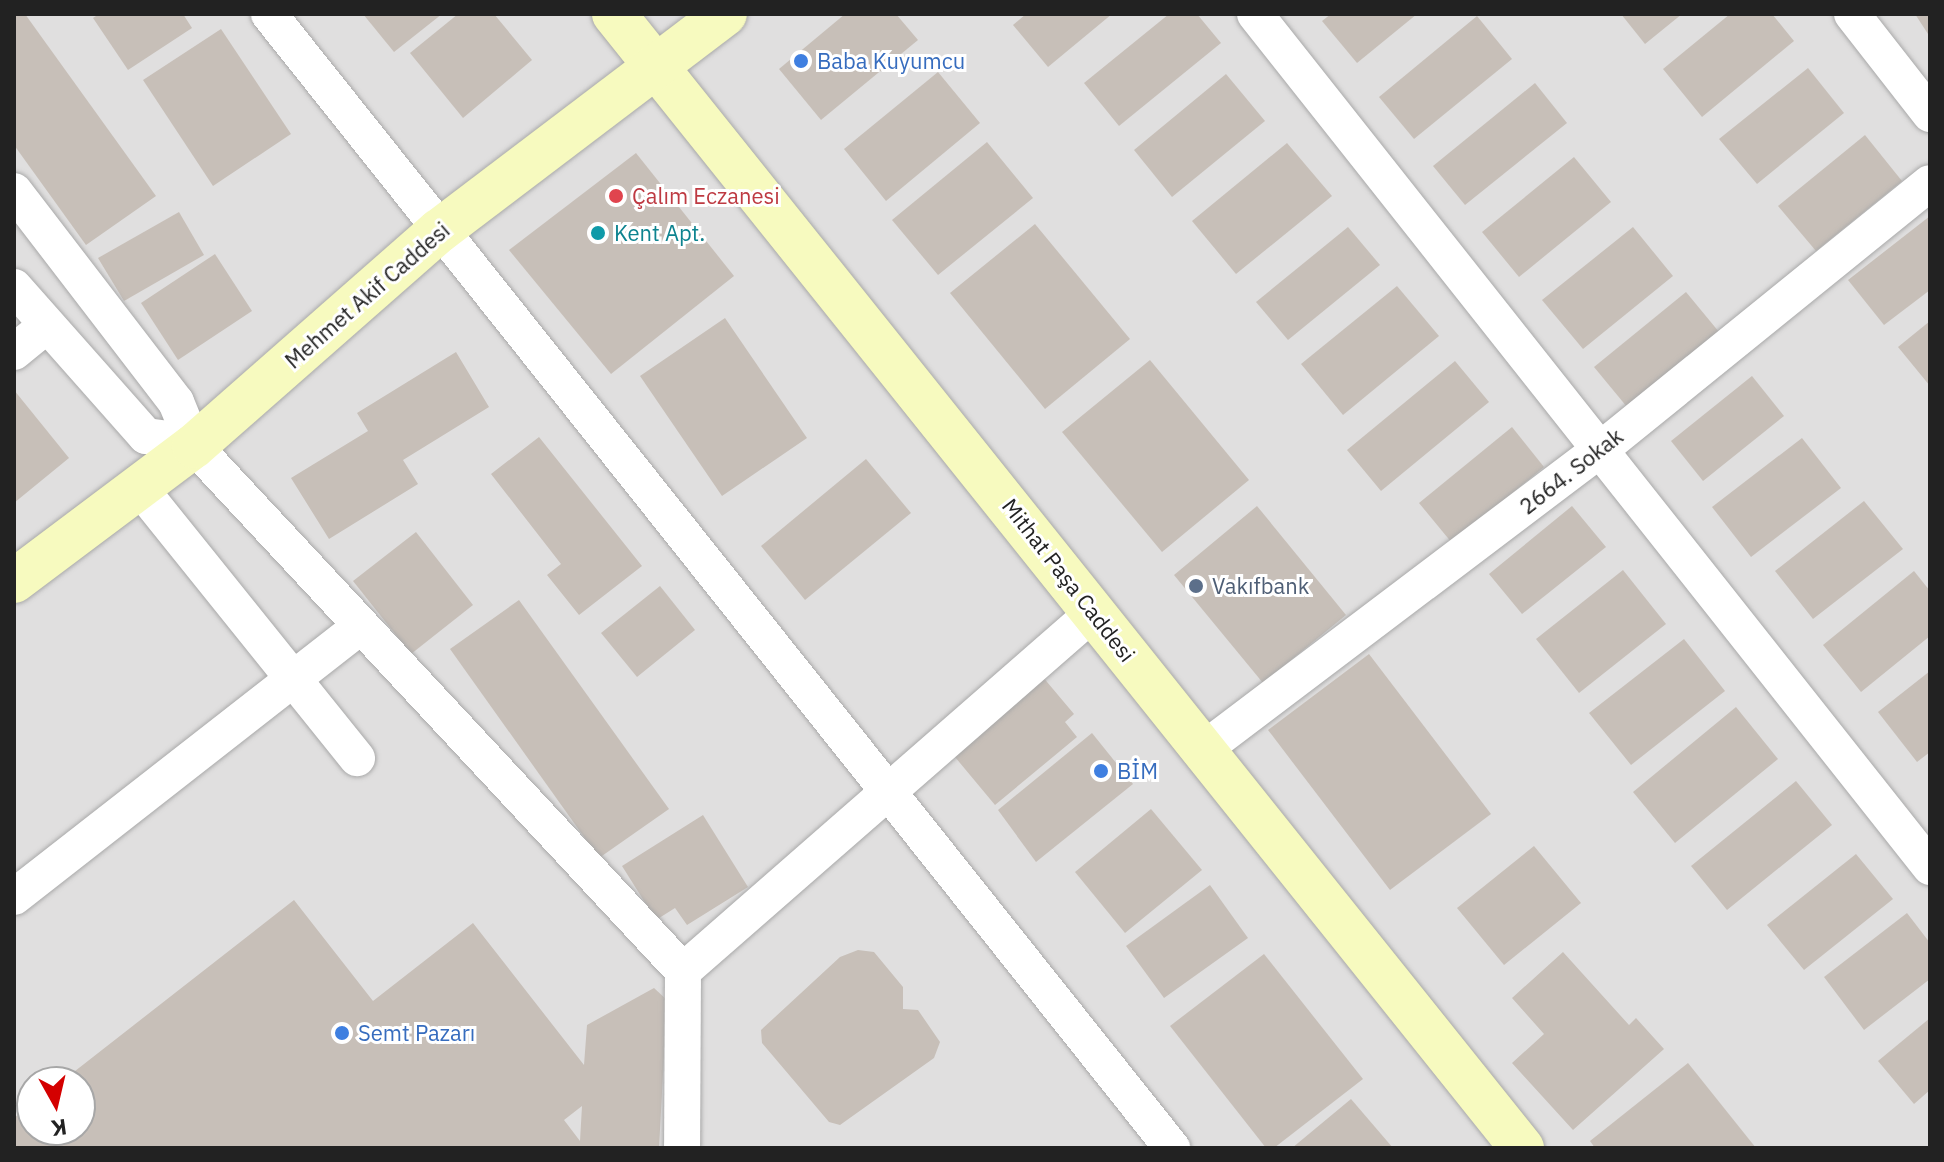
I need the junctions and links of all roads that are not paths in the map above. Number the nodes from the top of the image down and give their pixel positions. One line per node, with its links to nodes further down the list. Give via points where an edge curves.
1 (269, 14): 10 (street)
2 (614, 14): 6 (street, Mithat Paşa Caddesi)
3 (725, 14): 6 (street, Mehmet Akif Caddesi)
4 (1255, 14): 15 (street)
5 (1852, 14): 7 (street)
6 (658, 68): 10 (street, Mehmet Akif Caddesi); 18 (street, Mithat Paşa Caddesi)
7 (1930, 114)
8 (1930, 183): 15 (street, 2664. Sokak)
9 (14, 191): 14 (street, via 176,402)
10 (439, 231): 14 (street, Mehmet Akif Caddesi); 23 (street)
11 (14, 287): 12 (street)
12 (46, 326): 13 (street); 14 (street, via 146,436)
13 (14, 352)
14 (193, 444): 16 (street, Mehmet Akif Caddesi); 19 (street)
15 (1600, 450): 21 (street, 2664. Sokak); 24 (street)
16 (139, 487): 17 (street, Mehmet Akif Caddesi); 20 (street)
17 (14, 581)
18 (1094, 612): 21 (street, Mithat Paşa Caddesi); 23 (street)
19 (359, 627): 20 (street); 26 (street)
20 (290, 681): 22 (street); 25 (street)
21 (1204, 749): 29 (street, Mithat Paşa Caddesi)
22 (357, 758)
23 (891, 787): 26 (street); 28 (street)
24 (1930, 867)
25 (14, 897)
26 (683, 971): 27 (street)
27 (682, 1148)
28 (1172, 1148)
29 (1522, 1148)

